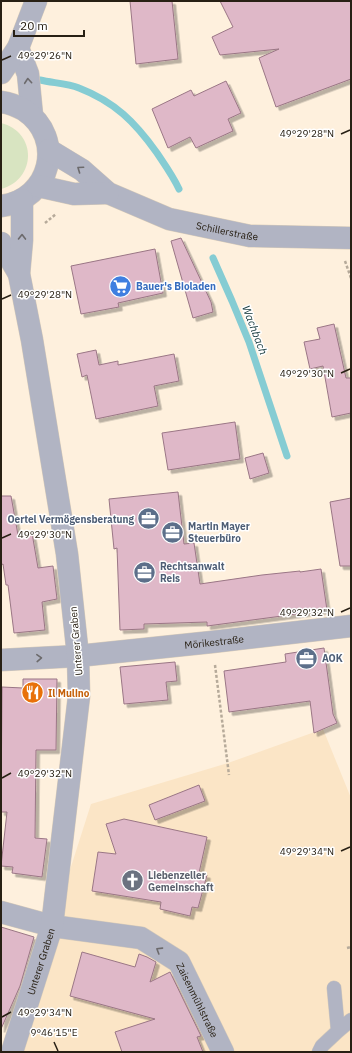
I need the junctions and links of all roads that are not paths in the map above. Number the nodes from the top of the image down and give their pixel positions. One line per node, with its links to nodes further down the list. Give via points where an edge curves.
1 (36, 1): 2 (street)
2 (18, 48): 3 (street); 5 (street, one-way to 2, via 28,74)
3 (1, 73)
4 (1, 102): 5 (street)
5 (32, 115): 6 (street, via 46,137)
6 (48, 150): 7 (street, via 48,163 44,175); 8 (street, Schillerstraße, one-way to 6, via 82,170)
7 (30, 193): 8 (street, Schillerstraße); 9 (street, via 9,205); 12 (street, Unterer Graben, one-way to 7)
8 (108, 193): 10 (street, Schillerstraße, via 169,219 250,236)
9 (1, 206)
10 (351, 238)
11 (1, 243): 12 (street, Unterer Graben)
12 (19, 274): 14 (street, Unterer Graben, via 66,547)
13 (351, 626): 14 (street, Mörikestraße)
14 (78, 656): 15 (street, Mörikestraße, one-way to 14); 17 (street, Unterer Graben, via 79,696)
15 (1, 660)
16 (1, 912): 17 (street, Zaisenmühlstraße)
17 (52, 926): 22 (street, Unterer Graben); 23 (street, Zaisenmühlstraße, one-way to 17, via 179,962 140,938)
18 (334, 988): 20 (lane)
19 (351, 1020): 20 (lane)
20 (338, 1031): 21 (lane)
21 (323, 1050): 24 (lane)
22 (12, 1052)
23 (223, 1052)
24 (308, 1052)

